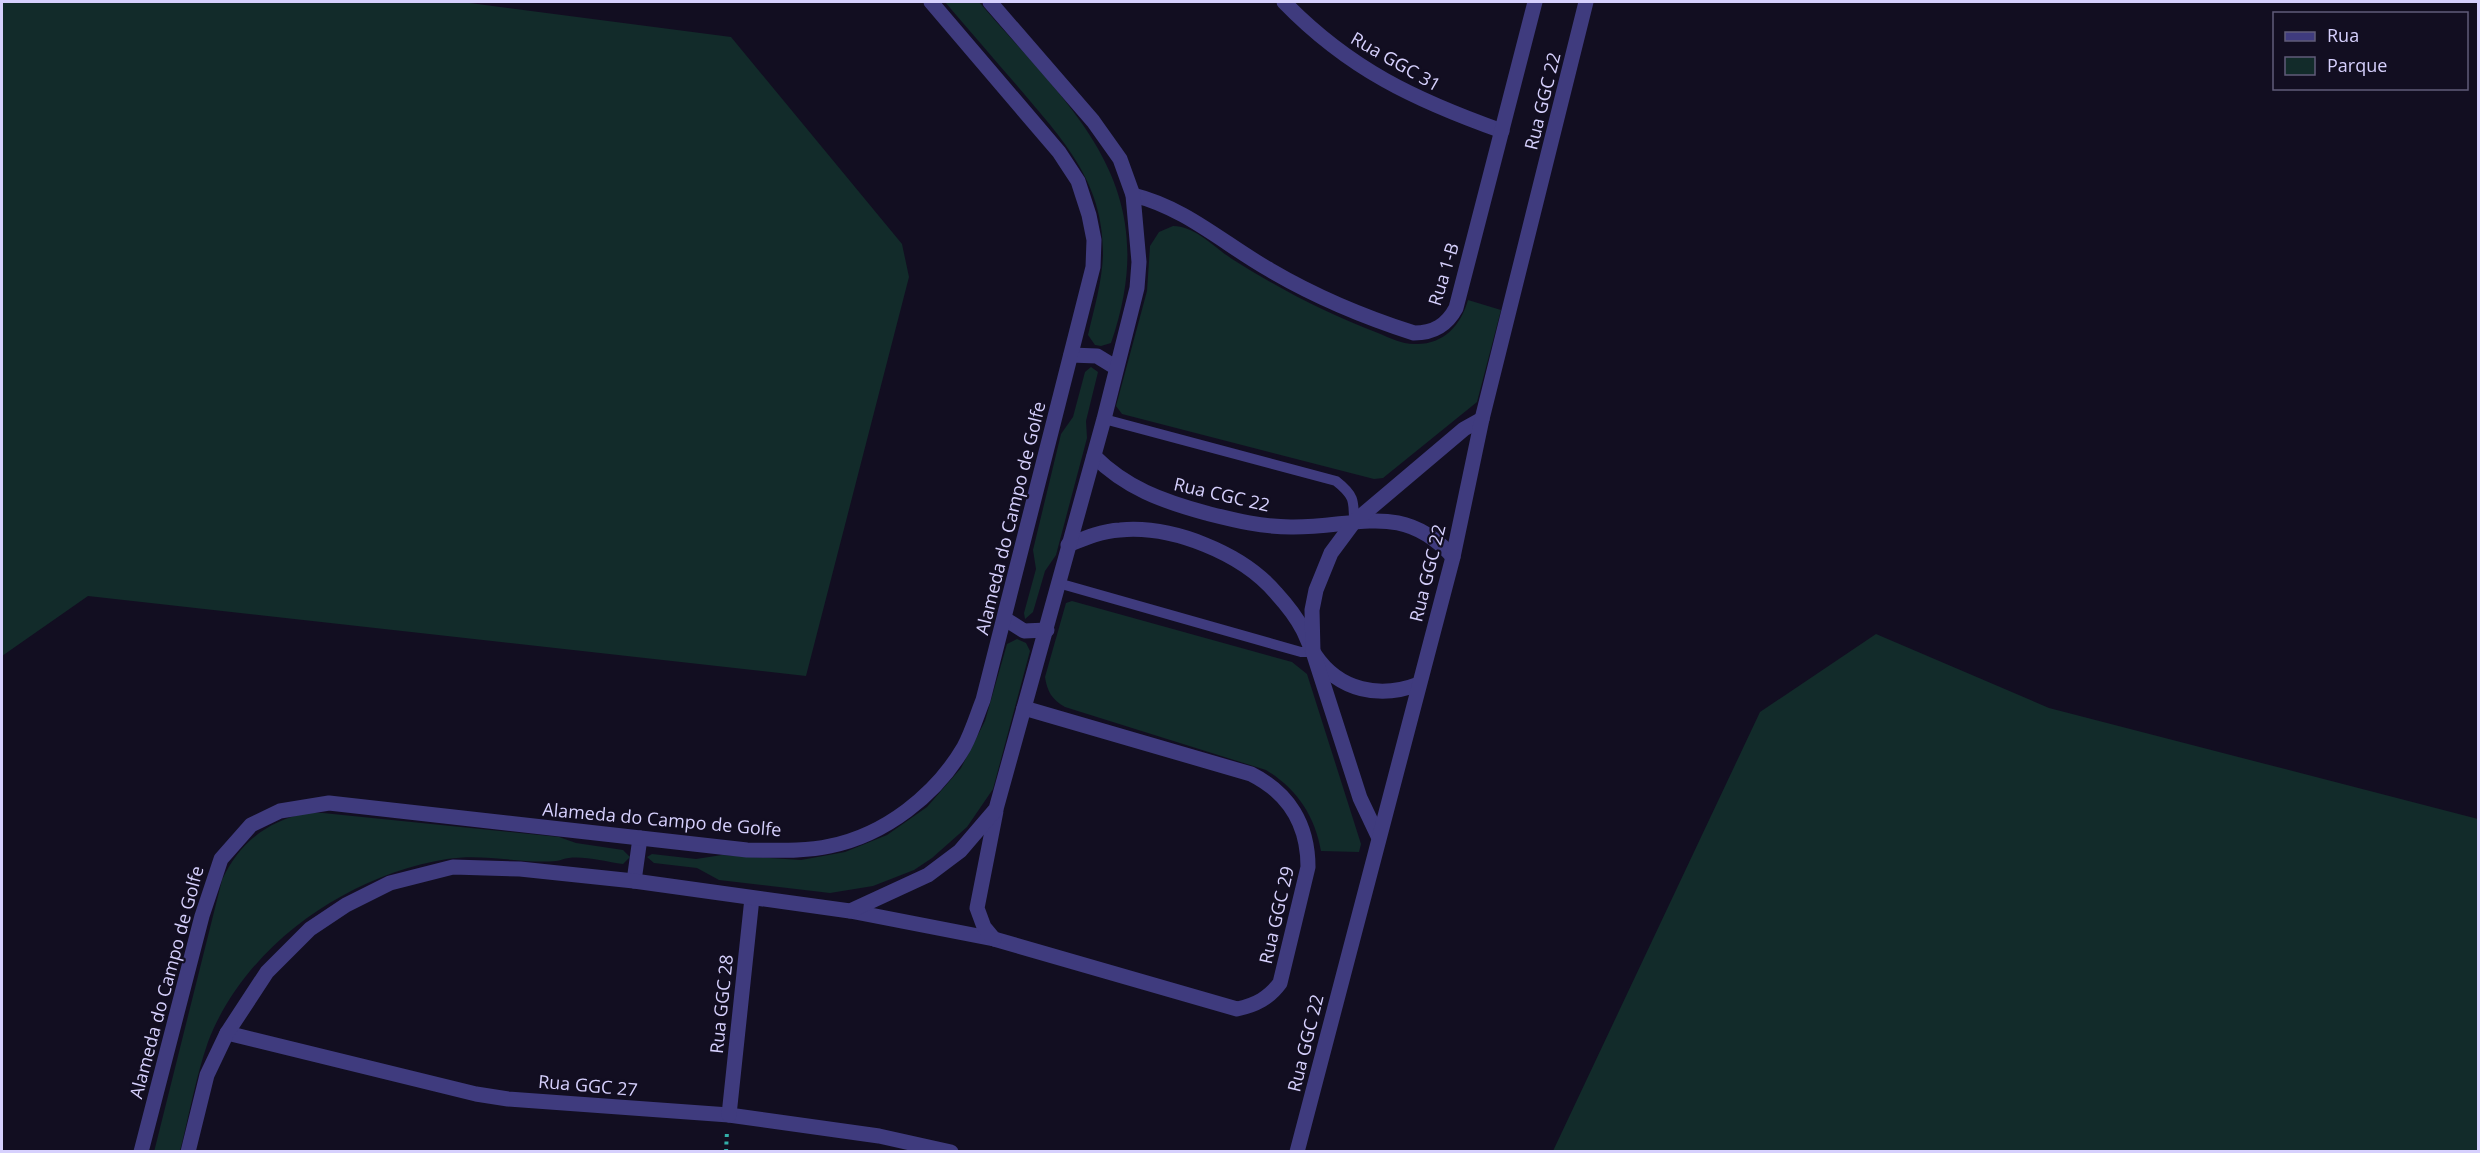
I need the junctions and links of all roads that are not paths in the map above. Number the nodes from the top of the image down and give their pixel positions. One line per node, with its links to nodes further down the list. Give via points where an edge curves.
1 (931, 2): 8 (street, Alameda do Campo de Golfe, via 1059,152 1078,181 1092,231 1093,267)
2 (990, 2): 7 (street, via 1093,121 1120,159)
3 (1284, 2): 6 (street, Rua GGC 31, via 1318,34 1375,75 1444,111)
4 (1535, 2): 6 (street, Rua 1-B)
5 (1586, 2): 11 (street, Rua GGC 22)
6 (1502, 131): 7 (street, Rua 1-B, via 1456,308 1447,322 1423,333 1377,321 1306,290 1174,209)
7 (1133, 195): 9 (street, via 1139,262 1137,288)
8 (1071, 355): 9 (street, via 1096,356); 17 (street, Alameda do Campo de Golfe)
9 (1115, 367): 10 (street)
10 (1104, 419): 12 (street); 13 (lane, via 1336,481 1349,491 1354,503)
11 (1482, 419): 13 (street, via 1464,429); 15 (street, Rua GGC 22)
12 (1094, 456): 13 (street, Rua CGC 22, via 1118,477 1152,497 1243,523 1311,527); 14 (street)
13 (1354, 522): 15 (street, via 1381,520 1408,525 1433,537); 19 (street, via 1331,553 1316,590 1312,610)
14 (1068, 546): 16 (street); 19 (street, via 1101,533 1136,529 1222,552 1241,562 1275,591 1299,623)
15 (1453, 557): 20 (street, Rua GGC 22)
16 (1058, 583): 18 (street); 19 (lane, via 1293,650)
17 (1005, 619): 18 (street, via 1024,631); 24 (street, Alameda do Campo de Golfe, via 983,700 964,746 943,776 912,807 881,828 828,847 786,850 747,850)
18 (1047, 630): 21 (street)
19 (1313, 652): 20 (street, via 1331,674 1368,691 1388,692); 23 (street, via 1360,798)
20 (1419, 684): 23 (street, Rua GGC 22)
21 (1024, 708): 22 (street); 28 (street, Rua GGC 29, via 1264,781 1287,800 1295,813 1306,839 1308,867 1280,983 1268,997 1250,1007 1238,1009)
22 (996, 809): 27 (street, via 960,851 928,875); 28 (street, via 977,908)
23 (1378, 836): 34 (street, Rua GGC 22)
24 (640, 838): 25 (street); 31 (street, Alameda do Campo de Golfe, via 329,803 280,811 251,825 221,859 202,916)
25 (634, 881): 26 (street); 29 (street, via 520,869 453,867 390,883 310,929 267,972)
26 (752, 898): 27 (street); 30 (street, Rua GGC 28)
27 (850, 911): 28 (street, Rua GGC 29)
28 (994, 939)
29 (227, 1033): 30 (street, Rua GGC 27, via 476,1094); 32 (street, via 207,1075)
30 (729, 1114): 33 (street, Rua GGC 27, via 869,1134)
31 (141, 1152)
32 (188, 1152)
33 (951, 1152)
34 (1298, 1152)

